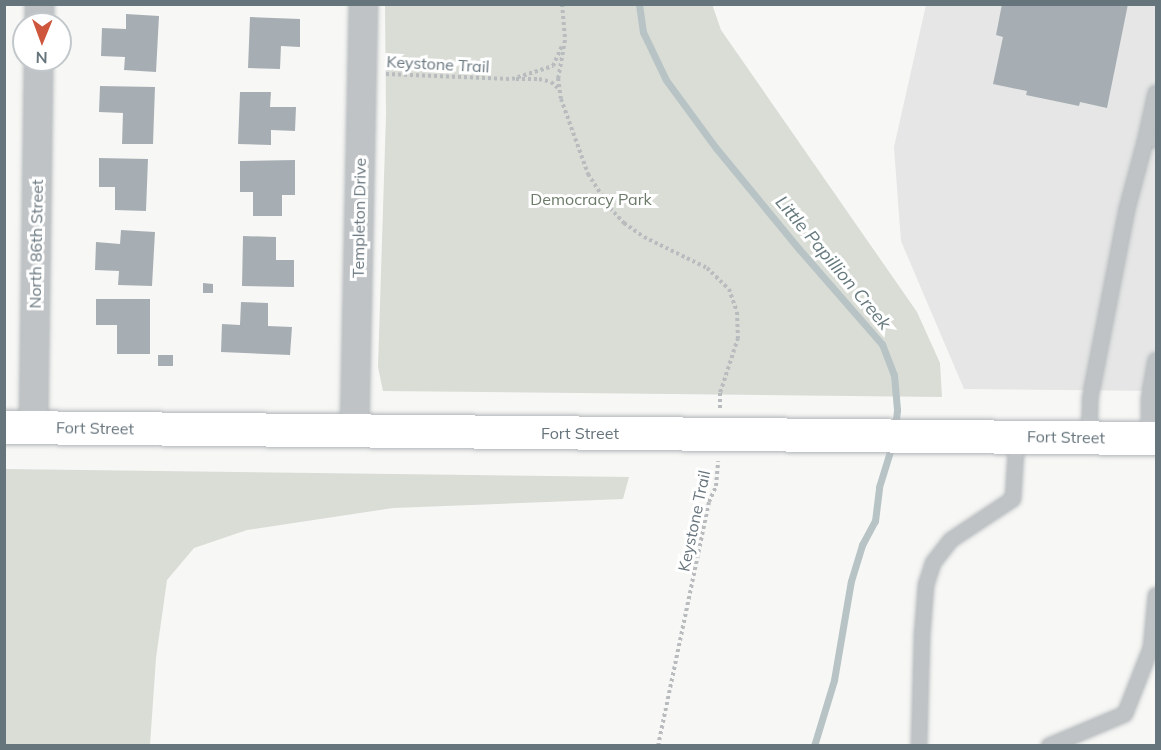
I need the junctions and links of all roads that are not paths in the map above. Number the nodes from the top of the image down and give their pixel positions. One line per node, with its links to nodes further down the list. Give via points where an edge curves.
1 (363, 4): 7 (street, Templeton Drive)
2 (37, 72): 6 (street, North 86th Street)
3 (1156, 93): 4 (lane)
4 (1151, 139): 9 (lane, via 1127,209 1092,387)
5 (1156, 361): 10 (lane, via 1149,399)
6 (19, 427): 7 (main road, Fort Street)
7 (354, 431): 8 (main road, Fort Street)
8 (1017, 436): 9 (main road, Fort Street); 12 (lane, via 1013,499 951,540 933,562 926,585)
9 (1089, 437): 10 (main road, Fort Street)
10 (1153, 438)
11 (1156, 595): 13 (lane, via 1151,648 1125,714)
12 (919, 746)
13 (1049, 746)

